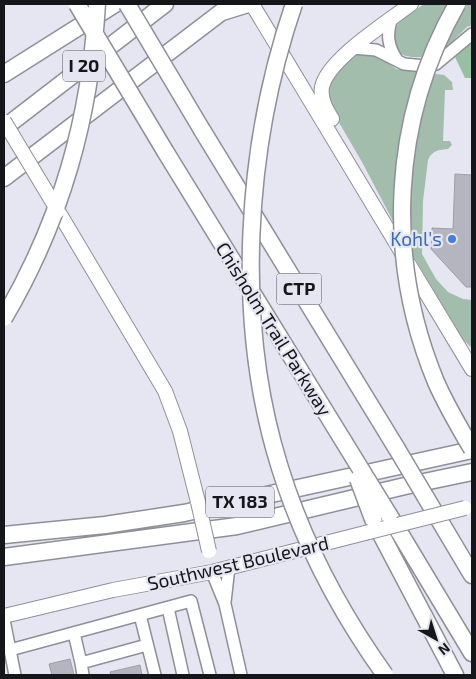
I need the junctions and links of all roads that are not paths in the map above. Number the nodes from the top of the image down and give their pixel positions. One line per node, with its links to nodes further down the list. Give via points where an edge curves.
1 (77, 4): 27 (highway, Chisholm Trail Parkway / CTP, bridge)
2 (97, 4): 23 (highway, bridge, via 91,72 71,165 46,234)
3 (115, 4): 16 (highway)
4 (127, 4): 35 (highway, CTP, bridge)
5 (164, 4): 20 (highway, I 20)
6 (248, 4): 11 (highway)
7 (252, 4): 21 (main road)
8 (294, 4): 52 (highway, bridge, via 267,100 254,196 252,308 260,383 280,468 299,522 340,605)
9 (411, 4): 12 (main road)
10 (457, 4): 28 (highway, bridge, via 430,60 410,125 402,187 403,234 408,282 421,339 443,398)
11 (226, 8): 22 (highway, I 20)
12 (392, 18): 14 (main road); 15 (street, via 388,41)
13 (472, 34): 15 (street, via 436,64 404,64)
14 (352, 48): 15 (street, via 376,50); 21 (main road, via 326,76 322,88 322,98 338,131)
15 (397, 60)
16 (27, 61): 17 (highway); 18 (highway)
17 (4, 69)
18 (4, 74)
19 (4, 121): 34 (main road, bridge, via 165,391 180,431)
20 (4, 128)
21 (342, 153): 24 (main road)
22 (4, 178)
23 (4, 318)
24 (456, 341): 25 (main road); 26 (main road)
25 (472, 353)
26 (472, 369)
27 (344, 442): 44 (highway, Chisholm Trail Parkway / CTP, bridge); 53 (highway, bridge, via 373,519)
28 (472, 450): 31 (highway, TX 183, via 184,513)
29 (467, 474): 32 (highway, Southwest Boulevard / TX 183, via 237,526)
30 (469, 507): 33 (main road, Southwest Boulevard, bridge)
31 (4, 535)
32 (4, 557)
33 (229, 568): 34 (main road, Southwest Boulevard); 36 (street)
34 (212, 572): 36 (street); 39 (main road, Southwest Boulevard, via 113,590)
35 (472, 575)
36 (225, 604): 51 (street)
37 (168, 608): 38 (street); 49 (street); 50 (street, via 191,601)
38 (140, 615): 41 (street); 42 (street)
39 (4, 616)
40 (4, 620): 43 (street)
41 (74, 633): 43 (street); 45 (street)
42 (148, 645): 45 (street); 48 (street)
43 (10, 650): 46 (street)
44 (472, 652)
45 (81, 663): 47 (street)
46 (15, 675)
47 (84, 675)
48 (155, 675)
49 (183, 675)
50 (210, 675)
51 (241, 675)
52 (385, 675)
53 (455, 675)

